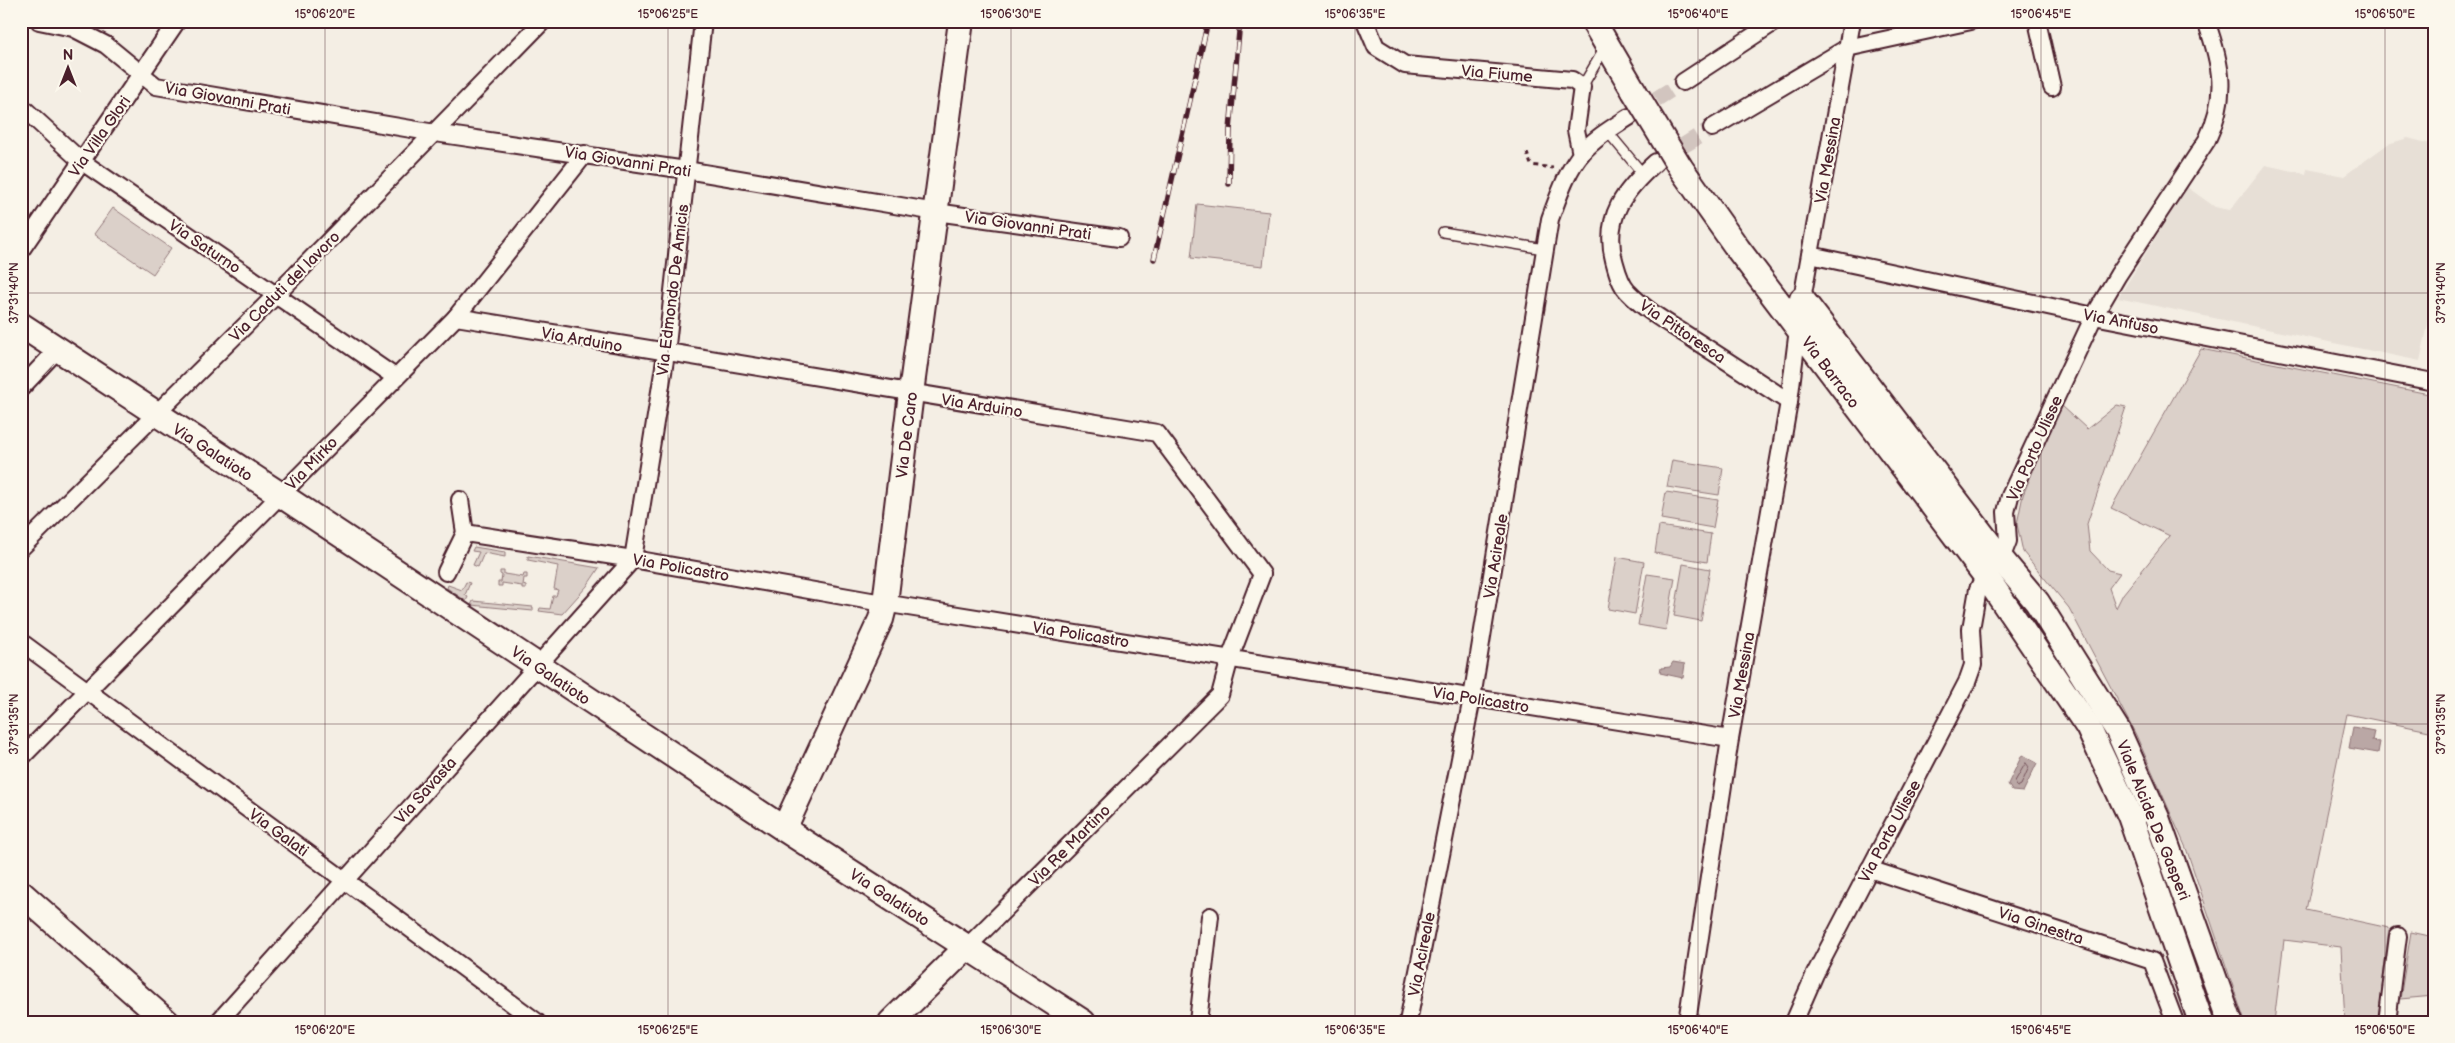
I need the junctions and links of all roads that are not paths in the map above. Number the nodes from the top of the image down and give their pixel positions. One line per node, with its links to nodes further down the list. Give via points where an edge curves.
1 (39, 21): 15 (street, Via Giovanni Prati, via 73,28 106,45)
2 (177, 21): 15 (street, Via Villa Glori)
3 (543, 21): 23 (street, Via Caduti del lavoro)
4 (703, 21): 28 (street, Via Edmondo De Amicis)
5 (961, 21): 30 (main road, Via De Caro)
6 (1365, 21): 17 (street, Via Fiume, via 1376,47 1405,65 1572,80)
7 (1593, 21): 13 (main road)
8 (1776, 21): 16 (street)
9 (1852, 21): 14 (street, Via Messina)
10 (1971, 21): 14 (street)
11 (2037, 21): 18 (street)
12 (2206, 21): 38 (street, Via Porto Ulisse, via 2221,74 2218,113 2207,140)
13 (1607, 44): 17 (lane); 41 (main road, Via Barraco, bridge, via 1680,167)
14 (1847, 48): 21 (street); 35 (street, Via Messina)
15 (141, 75): 23 (street, Via Giovanni Prati, via 156,86); 26 (street, Via Villa Glori)
16 (1683, 82)
17 (1582, 87): 25 (street, via 1576,130)
18 (2052, 87)
19 (21, 106): 26 (street, Via Saturno)
20 (1629, 117): 22 (street, Via Acireale)
21 (1712, 128)
22 (1607, 132): 25 (street, Via Acireale); 29 (lane)
23 (434, 133): 24 (street, Via Giovanni Prati); 36 (street, Via Caduti del lavoro)
24 (585, 154): 28 (street, Via Giovanni Prati); 39 (street, Via Mirko)
25 (1581, 154): 33 (street, Via Acireale, via 1557,198)
26 (80, 161): 34 (street, Via Villa Glori); 36 (street, Via Saturno)
27 (1656, 162): 29 (street, Via Pittoresca)
28 (686, 170): 30 (street, Via Giovanni Prati); 43 (street, Via Edmondo De Amicis)
29 (1643, 174): 48 (street, Via Pittoresca, via 1619,204 1612,220 1613,254 1626,290 1652,312)
30 (936, 212): 32 (street, Via Giovanni Prati); 47 (main road, Via De Caro)
31 (1443, 232): 33 (lane)
32 (1119, 238)
33 (1544, 249): 62 (street, Via Acireale)
34 (21, 250)
35 (1810, 255): 37 (street, Via Messina); 38 (street, Via Anfuso)
36 (277, 294): 44 (street, Via Saturno); 49 (street, Via Caduti del lavoro)
37 (1802, 299): 55 (main road, Via Barraco)
38 (2094, 316): 45 (street, Via Anfuso); 55 (street, Via Porto Ulisse, via 2010,496 2006,512 2008,541)
39 (456, 317): 43 (street, Via Arduino); 44 (street, Via Mirko)
40 (21, 326): 42 (main road, Via Galatioto)
41 (1798, 329): 48 (street, Via Messina); 55 (main road, Via Barraco)
42 (58, 349): 46 (street); 49 (main road, Via Galatioto)
43 (666, 354): 47 (street, Via Arduino); 54 (street, Via Edmondo De Amicis)
44 (395, 377): 50 (street, Via Mirko)
45 (2434, 382)
46 (21, 388)
47 (911, 394): 57 (main road, Via De Caro); 59 (street, Via Arduino, via 1157,433 1262,574)
48 (1789, 402): 63 (street, Via Messina)
49 (156, 415): 50 (main road, Via Galatioto); 53 (street, Via Caduti del lavoro)
50 (281, 495): 60 (main road, Via Galatioto); 61 (street, Via Mirko)
51 (460, 500): 52 (street)
52 (465, 533): 54 (street, Via Policastro); 56 (street)
53 (21, 548)
54 (632, 559): 57 (street, Via Policastro); 60 (street, Via Savasta)
55 (1993, 567): 66 (street, Via Porto Ulisse, via 1978,589 1972,629 1973,665 1967,682); 72 (main road, Viale Alcide De Gasperi, via 2109,768 2130,816); 84 (main road, Viale Alcide De Gasperi, via 2037,602 2118,730 2157,818)
56 (446, 572)
57 (885, 603): 59 (street, Via Policastro); 65 (main road, Via De Caro, via 881,619)
58 (21, 642): 61 (street, Via Galati)
59 (1230, 658): 62 (street, Via Policastro); 71 (street, Via Re Martino, via 1220,694)
60 (536, 665): 65 (main road, Via Galatioto); 67 (street, Via Savasta)
61 (87, 691): 64 (street, Via Mirko); 67 (street, Via Galati)
62 (1472, 698): 63 (street, Via Policastro); 80 (street, Via Acireale)
63 (1730, 739): 81 (street, Via Messina)
64 (21, 758)
65 (784, 829): 71 (main road, Via Galatioto)
66 (1869, 869): 73 (street, Via Ginestra, via 2152,961); 82 (street, Via Porto Ulisse)
67 (345, 880): 75 (street, Via Savasta); 76 (street, Via Galati)
68 (21, 893): 74 (main road)
69 (1210, 916): 79 (street)
70 (2398, 936): 85 (street)
71 (967, 947): 77 (main road, Via Re Martino); 78 (main road, Via Galatioto)
72 (2186, 976): 73 (street); 83 (main road, Viale Alcide De Gasperi)
73 (2174, 1018)
74 (168, 1022)
75 (218, 1022)
76 (537, 1022)
77 (891, 1022)
78 (1083, 1022)
79 (1198, 1022)
80 (1408, 1022)
81 (1687, 1022)
82 (1794, 1022)
83 (2201, 1022)
84 (2230, 1022)
85 (2387, 1022)

